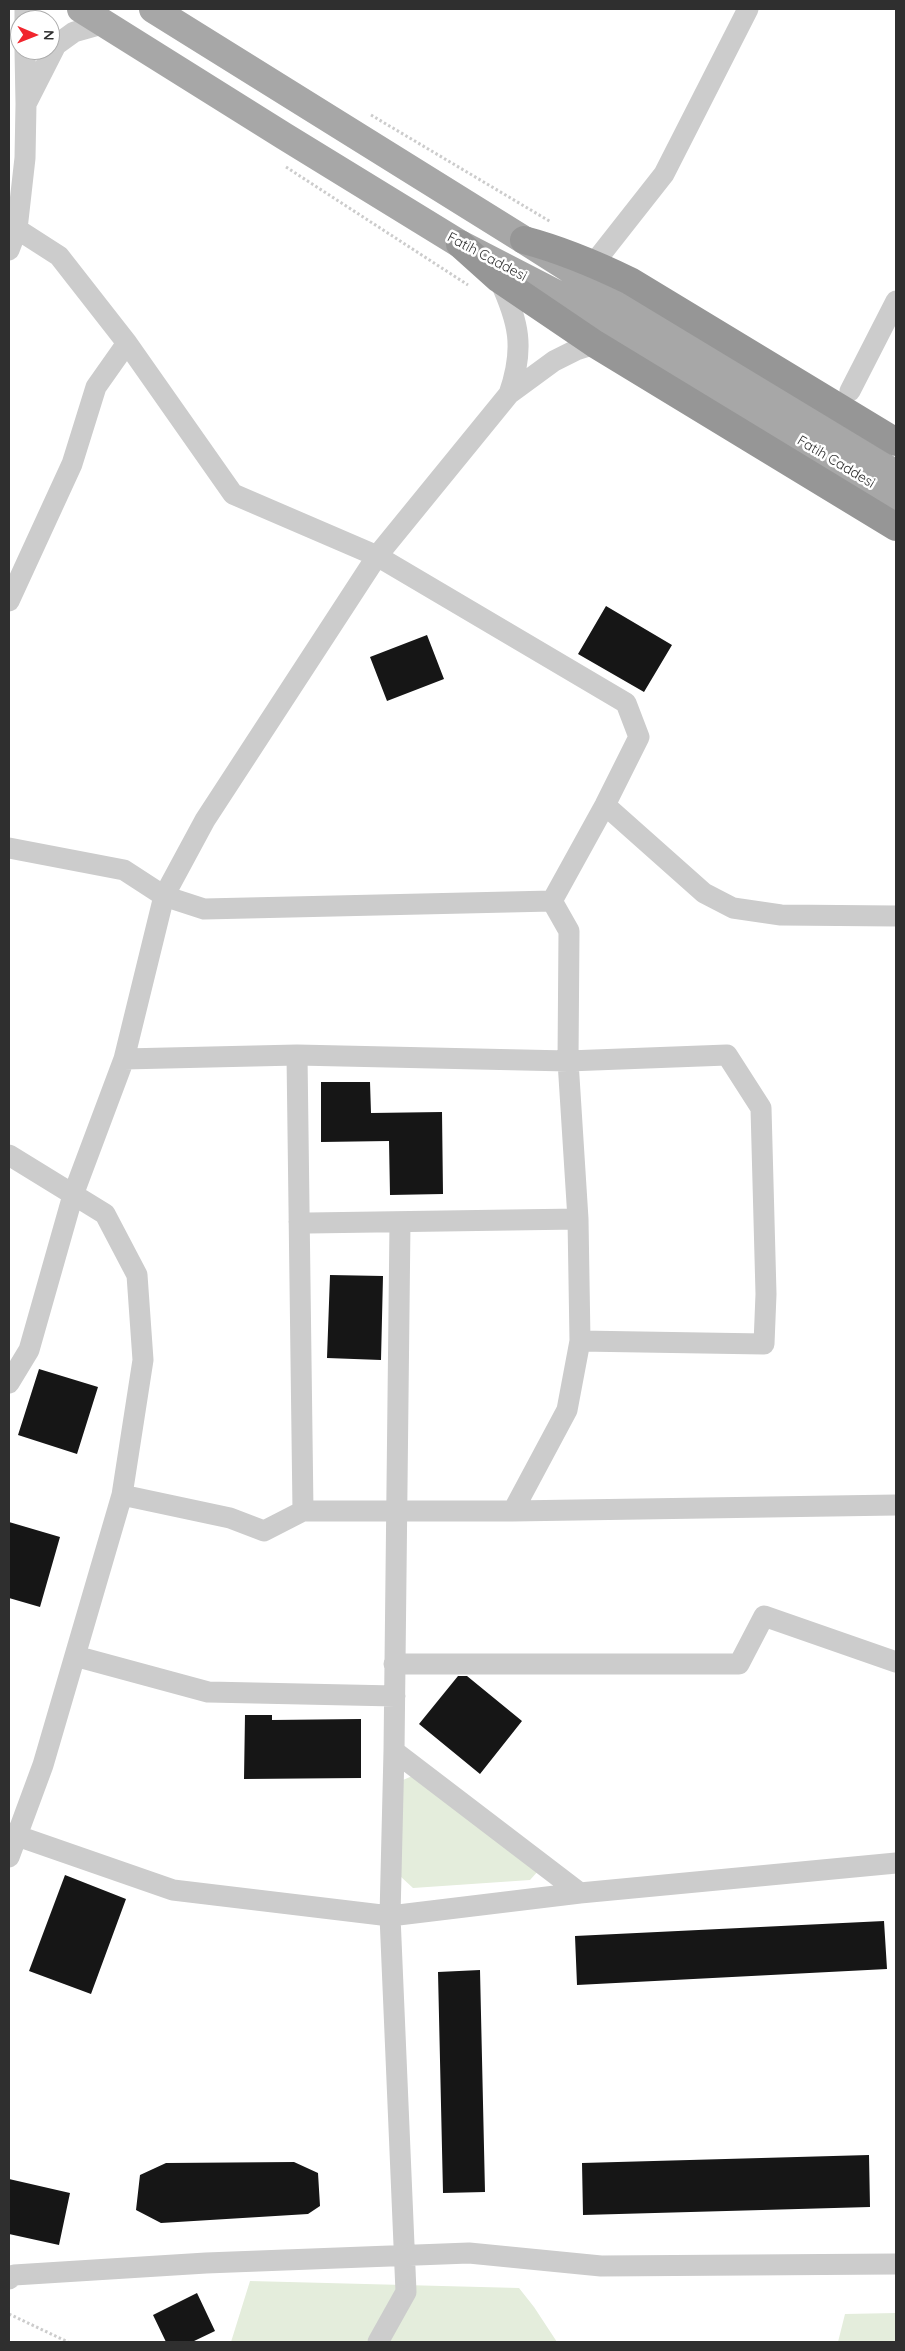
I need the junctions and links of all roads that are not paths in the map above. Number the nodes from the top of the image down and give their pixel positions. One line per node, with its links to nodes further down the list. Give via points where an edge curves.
1 (81, 9): 4 (main road, Fatih Caddesi)
2 (153, 9): 8 (main road, Fatih Caddesi)
3 (740, 11): 11 (street, via 664,174)
4 (106, 24): 6 (street, via 74,32 56,45); 9 (main road, Fatih Caddesi)
5 (25, 60): 6 (street)
6 (26, 104): 7 (street, via 25,158)
7 (17, 229): 10 (street); 14 (street, via 59,256)
8 (524, 240): 11 (highway); 19 (main road, Fatih Caddesi)
9 (460, 244): 12 (highway); 20 (main road, Fatih Caddesi, via 580,306)
10 (9, 250)
11 (594, 263): 18 (highway)
12 (500, 279): 15 (highway); 17 (street, via 514,313 520,344)
13 (896, 301): 16 (street)
14 (127, 344): 22 (street, via 233,494); 23 (street, via 96,387 72,464)
15 (595, 344): 17 (street, via 554,361); 21 (highway)
16 (850, 392)
17 (509, 394): 22 (street)
18 (896, 442)
19 (896, 474)
20 (896, 499)
21 (896, 528)
22 (377, 556): 24 (street, via 626,703 639,737); 26 (street, via 205,820)
23 (9, 601)
24 (605, 806): 27 (street); 28 (street, via 704,893 733,908 781,915)
25 (9, 848): 26 (street, via 124,870)
26 (164, 896): 27 (street, via 204,909); 30 (street)
27 (552, 901): 31 (street, via 569,931)
28 (896, 916)
29 (297, 1055): 30 (street); 31 (street); 35 (street)
30 (124, 1060): 33 (street)
31 (568, 1061): 34 (street); 37 (street, via 727,1055 762,1108 764,1344)
32 (9, 1155): 33 (street)
33 (73, 1195): 38 (street, via 29,1350); 39 (street, via 104,1214 137,1275 143,1360)
34 (578, 1219): 36 (street); 37 (street)
35 (299, 1222): 36 (street); 41 (street)
36 (400, 1222): 42 (street)
37 (580, 1341): 43 (street, via 567,1410)
38 (9, 1383)
39 (122, 1495): 41 (street, via 230,1518 264,1531); 44 (street)
40 (896, 1505): 43 (street)
41 (303, 1511): 42 (street)
42 (396, 1511): 43 (street); 46 (street)
43 (513, 1511)
44 (75, 1656): 47 (street, via 208,1692); 49 (street, via 43,1765)
45 (896, 1662): 46 (street, via 764,1616 739,1664)
46 (394, 1664): 47 (street)
47 (395, 1696): 48 (street)
48 (394, 1751): 52 (street); 53 (street)
49 (13, 1834): 50 (street); 53 (street, via 173,1890)
50 (9, 1857)
51 (896, 1863): 52 (street)
52 (580, 1893): 53 (street)
53 (390, 1916): 54 (street)
54 (405, 2256): 55 (street, via 469,2253 601,2266); 56 (street, via 206,2263 14,2275); 57 (street, via 406,2292)
55 (896, 2264)
56 (9, 2279)
57 (378, 2342)

